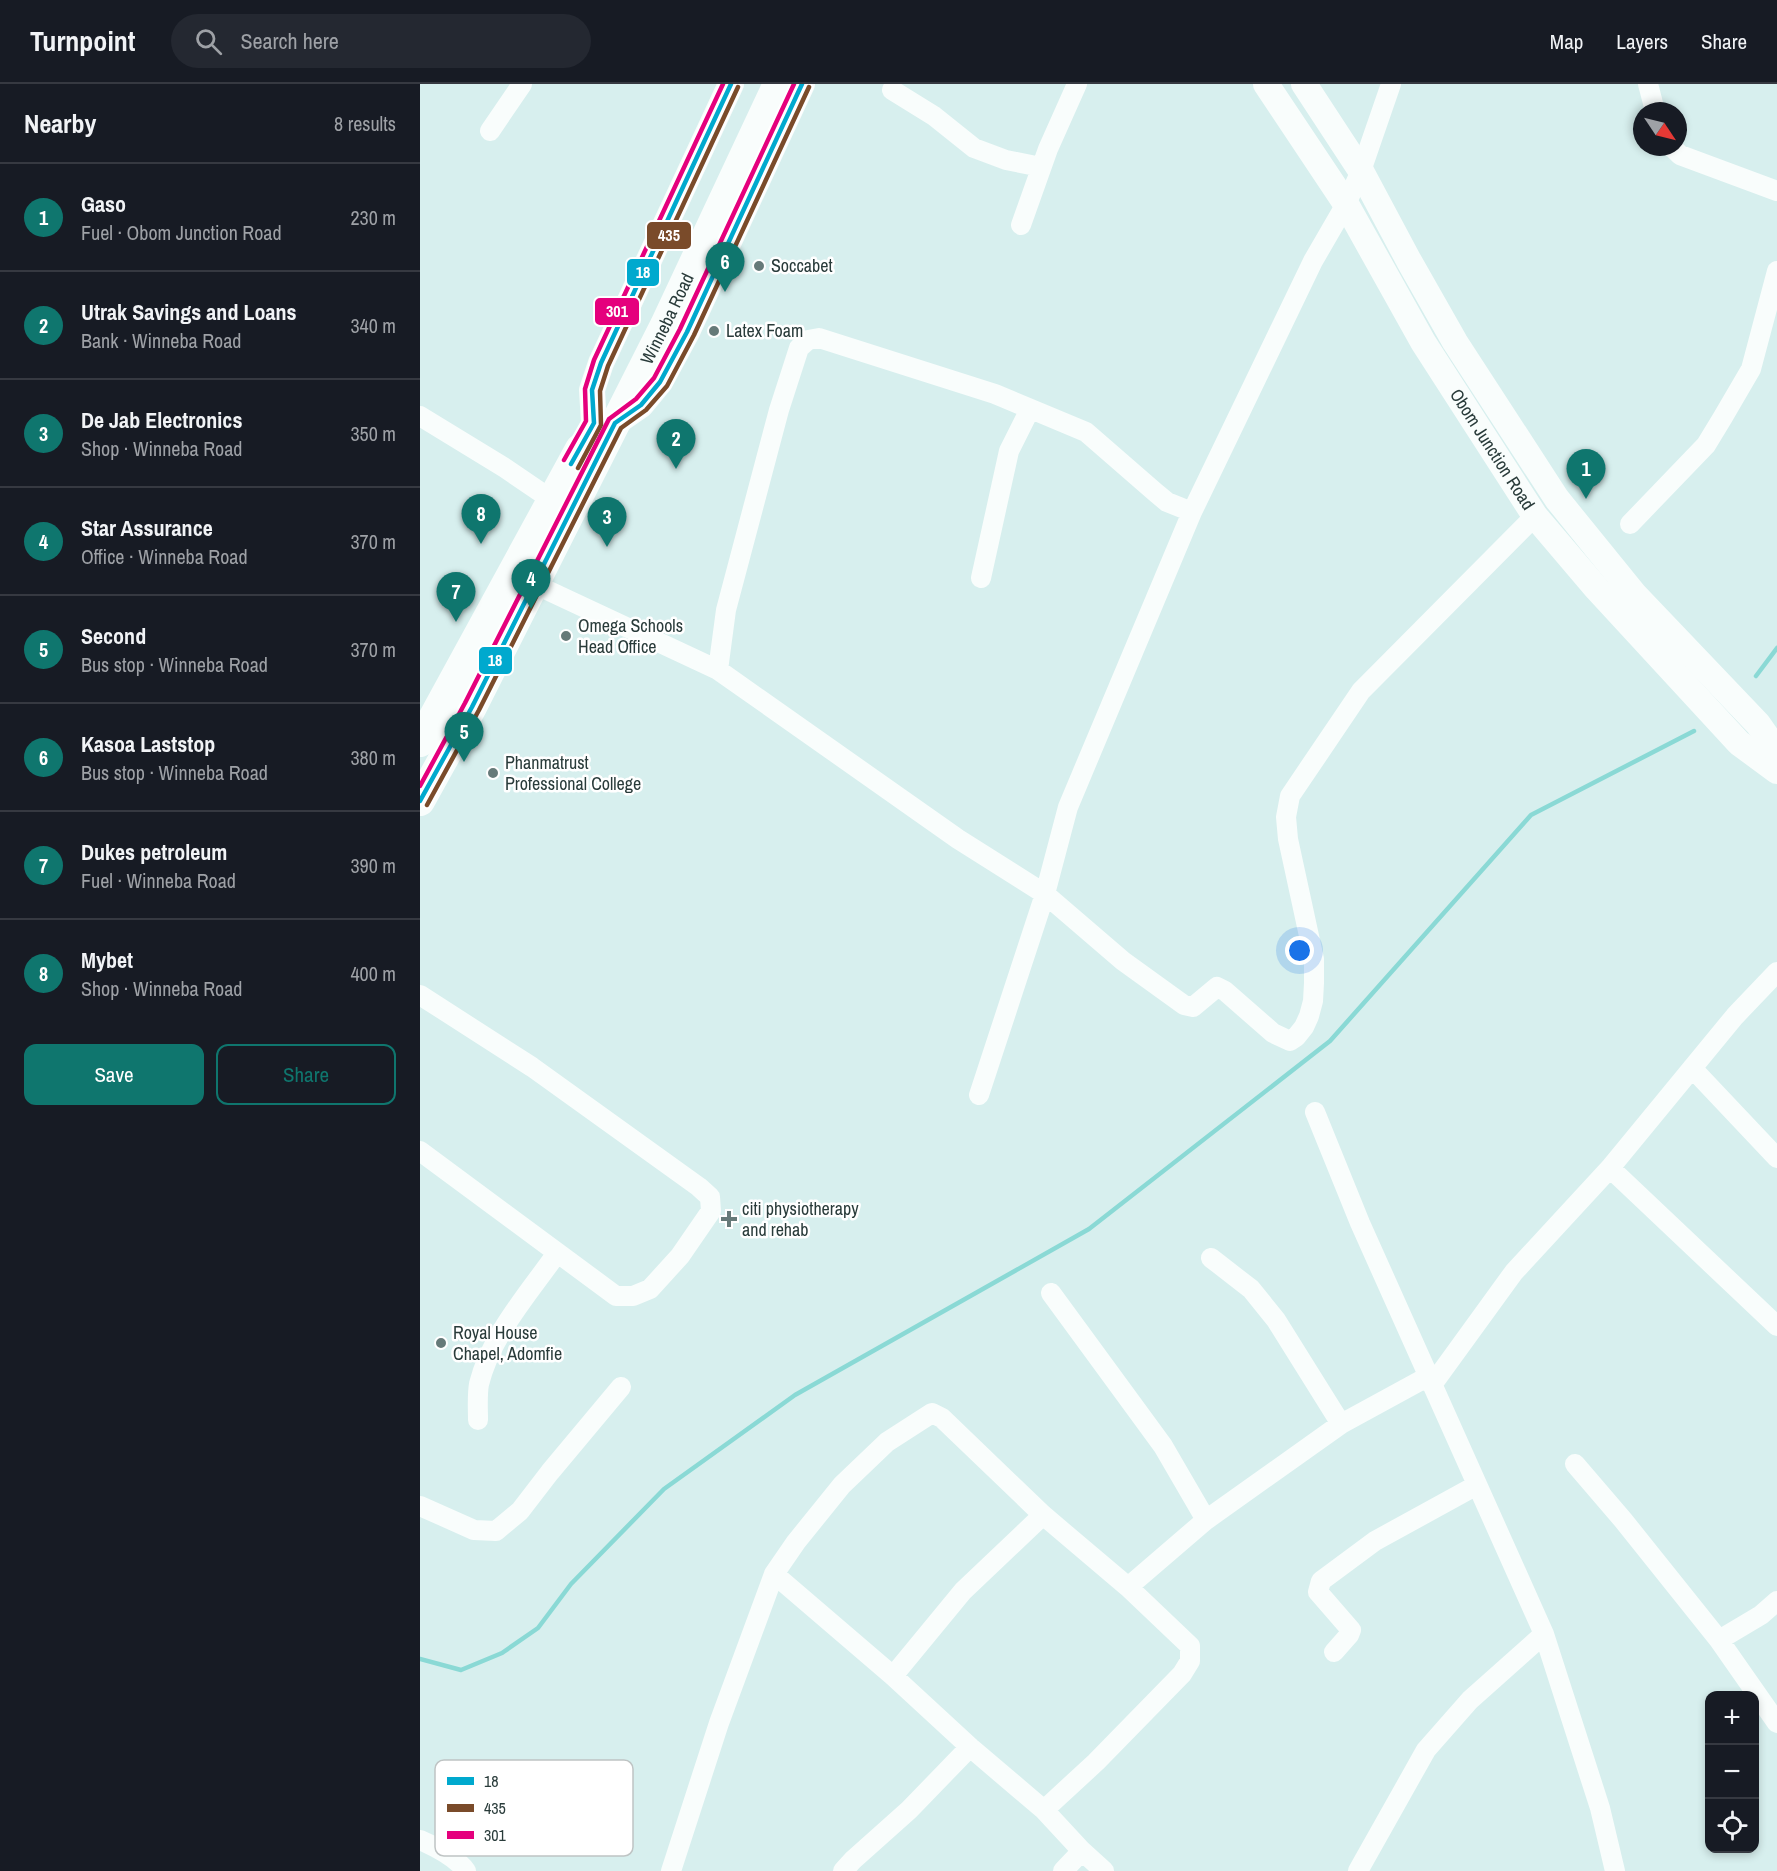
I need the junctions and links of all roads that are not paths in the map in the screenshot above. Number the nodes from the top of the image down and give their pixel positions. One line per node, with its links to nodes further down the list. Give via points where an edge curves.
1 (522, 84): 13 (street)
2 (731, 84): 24 (main road, via 601,363 592,390)
3 (756, 84): 21 (highway, Winneba Road)
4 (778, 84): 21 (highway, Winneba Road)
5 (802, 84): 24 (main road, Winneba Road, via 660,382 641,405)
6 (1077, 84): 15 (street)
7 (1266, 84): 18 (main road, Obom Junction Road)
8 (1304, 84): 16 (main road, Obom Junction Road)
9 (1391, 84): 16 (street)
10 (1648, 84): 12 (street)
11 (892, 90): 15 (street, via 934,116 974,148)
12 (1653, 102)
13 (490, 130)
14 (1683, 156): 17 (street)
15 (1041, 167): 19 (street)
16 (1361, 171): 18 (street); 33 (main road, Obom Junction Road, via 1455,342 1557,499 1634,594 1758,724)
17 (1777, 191)
18 (1346, 204): 26 (street, via 1313,261); 27 (main road, Obom Junction Road, via 1423,342)
19 (1021, 225)
20 (1777, 271): 28 (street, via 1751,369 1706,445)
21 (656, 321): 24 (highway, Winneba Road)
22 (1030, 409): 26 (street, via 1086,432 1167,502); 29 (street, via 1009,451); 31 (street, via 995,394 819,338 808,340 800,348 779,410 726,610)
23 (420, 416): 25 (street)
24 (604, 423): 25 (highway, Winneba Road); 30 (highway, Winneba Road)
25 (552, 500): 32 (highway, Winneba Road)
26 (1192, 512): 36 (street, via 1068,807)
27 (1535, 516): 34 (main road, Obom Junction Road, via 1596,589 1739,743); 36 (street, via 1360,691 1290,796 1286,817 1288,839 1314,958 1313,1001 1296,1037 1290,1041 1282,1039 1217,987 1193,1007 1184,1005 1123,962)
28 (1630, 524)
29 (981, 578)
30 (534, 584): 31 (street); 35 (highway, Winneba Road)
31 (718, 670): 36 (street, via 958,839)
32 (420, 742)
33 (1777, 751)
34 (1777, 771)
35 (420, 801)
36 (1046, 894): 40 (street)
37 (1777, 972): 39 (street)
38 (420, 995): 45 (street, via 532,1067 710,1197 711,1212 680,1256 650,1289 633,1296 616,1296)
39 (1692, 1068): 43 (street); 44 (street)
40 (979, 1095)
41 (1315, 1112): 49 (street)
42 (422, 1158): 45 (street)
43 (1777, 1158)
44 (1610, 1168): 48 (street); 49 (street, via 1514,1272)
45 (556, 1253): 51 (street, via 503,1330 489,1358 479,1385)
46 (1211, 1258): 52 (street, via 1251,1289 1276,1320)
47 (1051, 1293): 57 (street, via 1163,1446)
48 (1777, 1326)
49 (1431, 1380): 52 (street); 54 (street)
50 (621, 1387): 55 (street, via 520,1511 496,1531 474,1530)
51 (478, 1420)
52 (1341, 1424): 57 (street)
53 (1575, 1464): 62 (street)
54 (1477, 1485): 61 (street); 63 (street, via 1375,1541 1321,1581 1318,1592 1351,1630)
55 (420, 1506)
56 (1043, 1515): 58 (street, via 942,1418 932,1413 887,1442 842,1485); 59 (street); 64 (street, via 963,1592)
57 (1206, 1520): 59 (street)
58 (774, 1574): 64 (street); 73 (street, via 719,1723)
59 (1128, 1587): 67 (street, via 1191,1646 1190,1661 1182,1674 1096,1762)
60 (1777, 1601): 62 (street)
61 (1544, 1634): 77 (street, via 1470,1700 1426,1750); 78 (street, via 1600,1808)
62 (1719, 1641): 65 (street)
63 (1334, 1652)
64 (893, 1676): 66 (street)
65 (1777, 1723)
66 (970, 1747): 67 (street); 74 (street)
67 (1044, 1810): 70 (street)
68 (420, 1840): 69 (street)
69 (435, 1846)
70 (1082, 1851): 75 (street); 76 (street)
71 (449, 1856): 72 (street)
72 (466, 1871)
73 (671, 1871)
74 (843, 1871)
75 (1063, 1871)
76 (1104, 1871)
77 (1358, 1871)
78 (1615, 1871)

